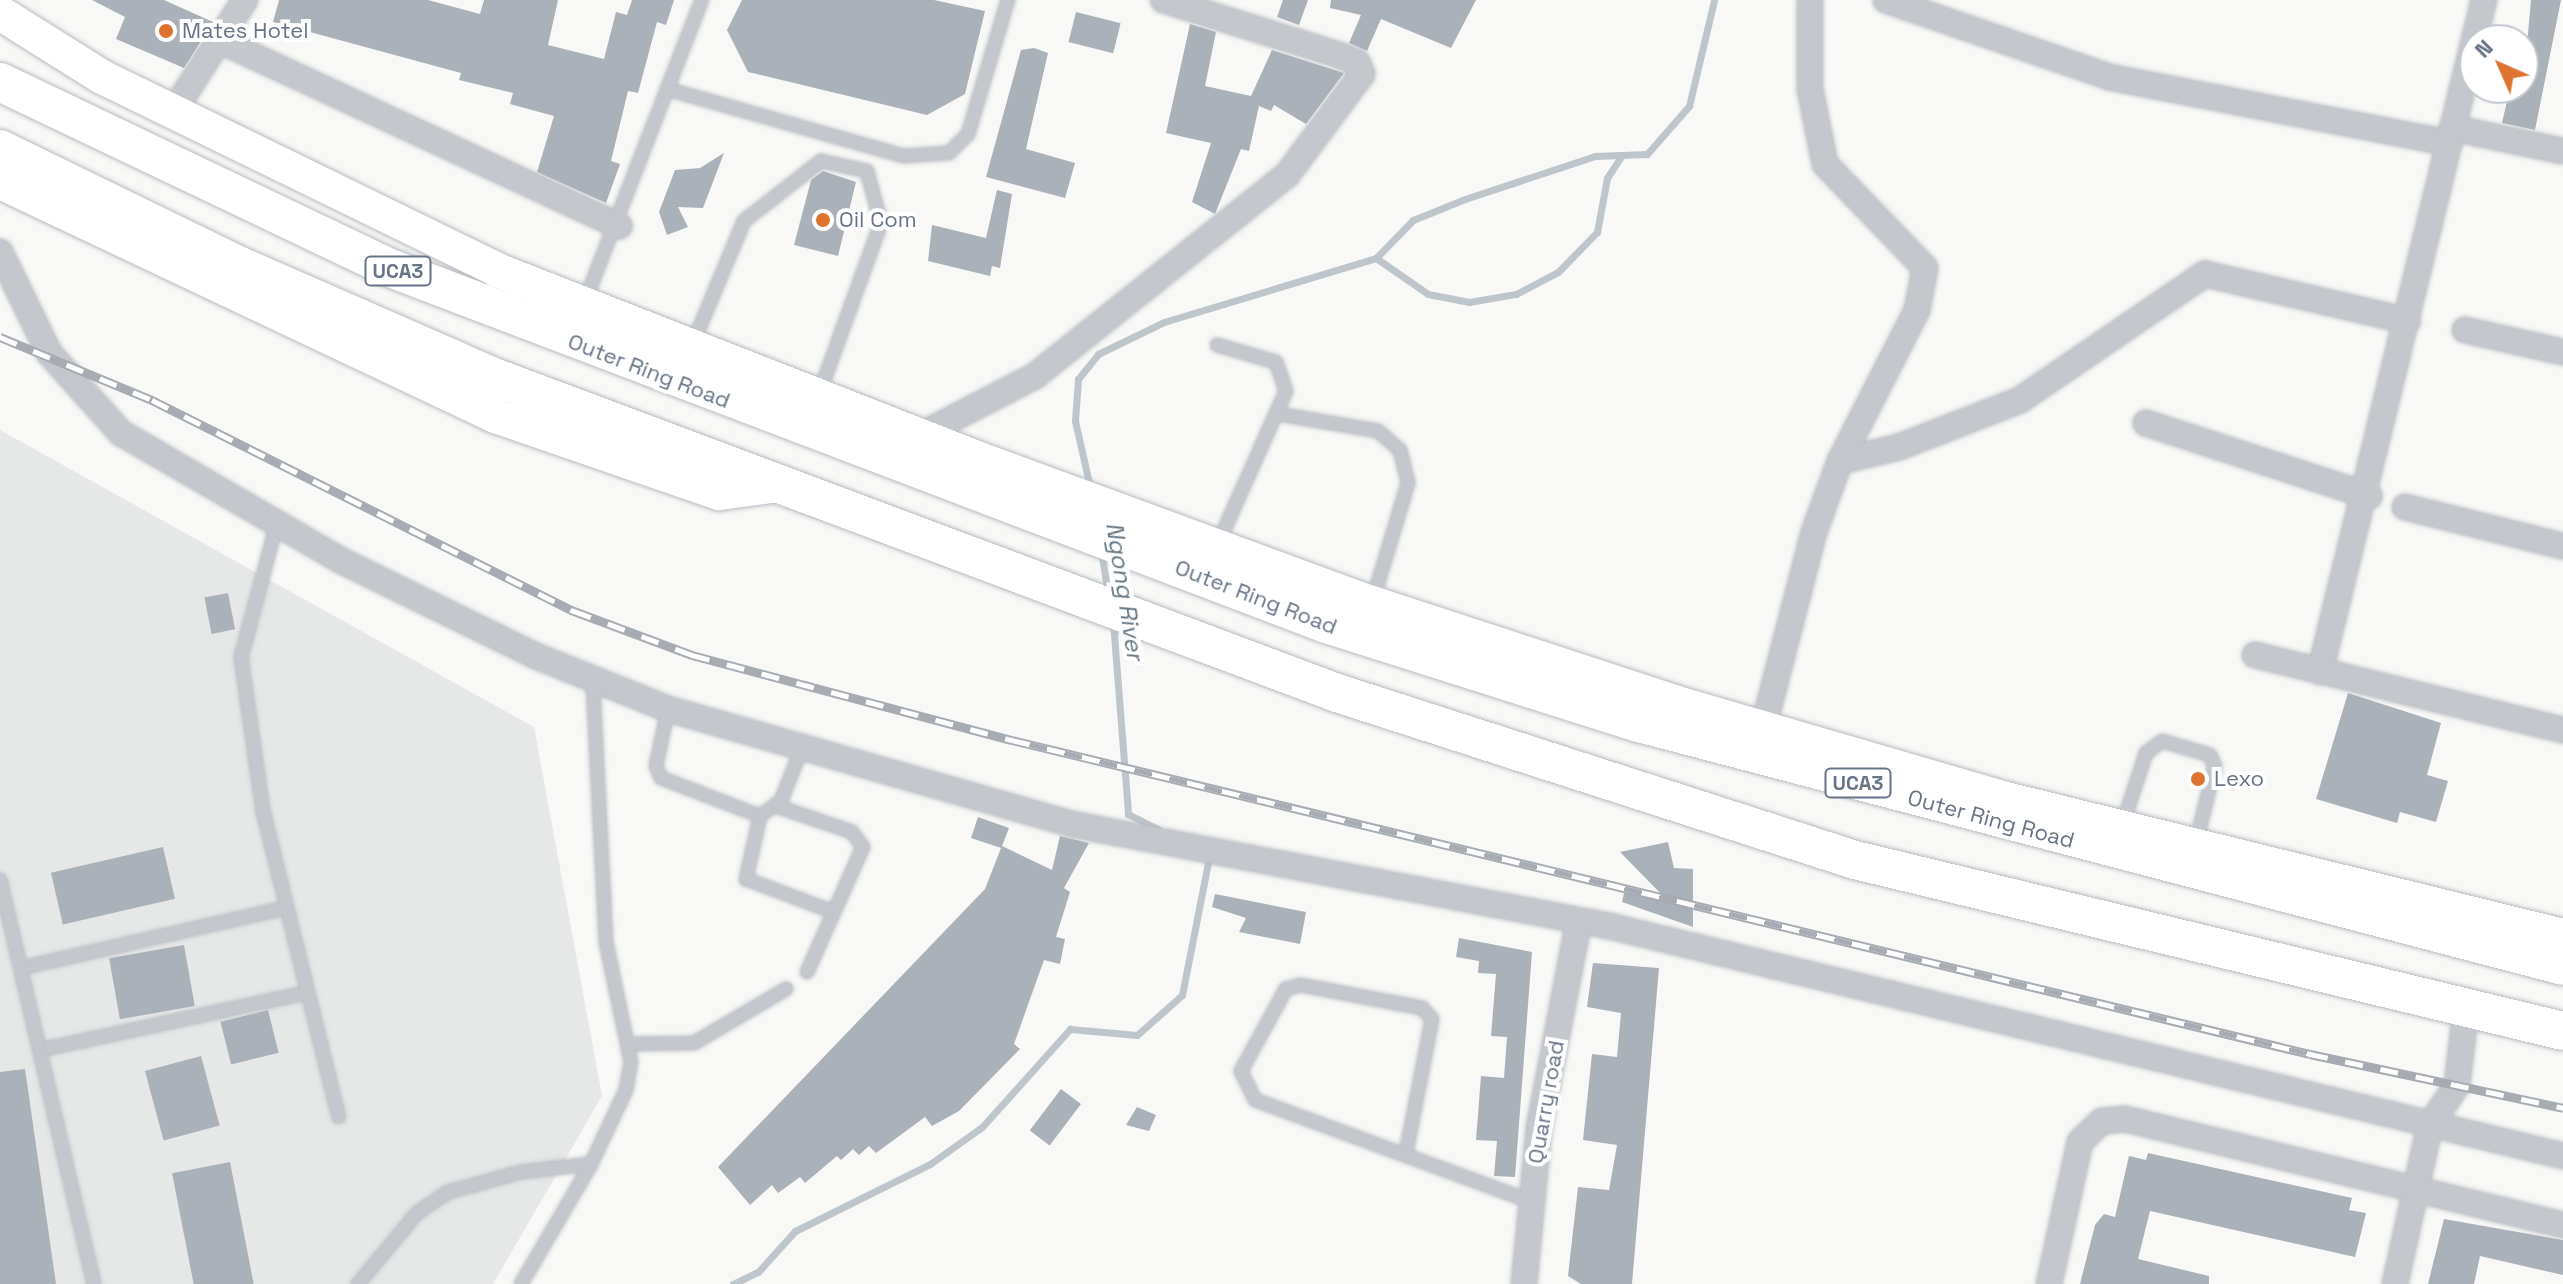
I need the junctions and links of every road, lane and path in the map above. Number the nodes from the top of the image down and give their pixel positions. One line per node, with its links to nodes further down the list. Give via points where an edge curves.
1 (245, 0): 9 (street)
2 (702, 0): 11 (lane)
3 (1008, 0): 11 (lane, via 968,134 949,153 903,156)
4 (1163, 0): 28 (street, via 1339,55 1357,62 1362,74 1287,175 1035,376)
5 (1810, 0): 29 (street, via 1810,89 1825,164 1925,268 1917,310)
6 (1886, 0): 13 (street, via 2109,77)
7 (2484, 0): 13 (street)
8 (0, 13): 12 (main road, UCA3, via 102,77)
9 (223, 42): 12 (street); 17 (street)
10 (0, 82): 30 (main road, Outer Ring Road / UCA3, via 385,266)
11 (667, 89): 17 (lane)
12 (173, 112): 19 (main road, UCA3, via 497,270)
13 (2450, 135): 15 (street); 20 (street)
14 (0, 149): 31 (main road, UCA3, via 326,306)
15 (2563, 151)
16 (0, 182): 31 (main road, UCA3, via 495,416 719,493)
17 (619, 226): 19 (lane)
18 (1, 260): 34 (street, via 49,353 121,433)
19 (585, 301): 22 (main road, UCA3)
20 (2408, 321): 29 (street, via 2205,274 2020,400); 32 (street)
21 (2465, 330): 24 (street)
22 (693, 343): 25 (main road, UCA3); 25 (lane, via 744,221 821,161 867,171 881,223)
23 (1217, 345): 26 (lane, via 1276,362 1286,391)
24 (2563, 352)
25 (819, 394): 28 (main road, UCA3)
26 (1278, 414): 36 (lane); 38 (lane, via 1378,431 1400,450 1408,483)
27 (2146, 423): 32 (street)
28 (921, 435): 30 (main road, UCA3)
29 (1840, 461): 44 (street, via 1814,532)
30 (973, 474): 35 (main road, Outer Ring Road / UCA3)
31 (779, 485): 63 (main road, UCA3, via 1337,693 1855,860)
32 (2369, 496): 41 (street)
33 (2405, 507): 37 (street)
34 (277, 523): 42 (street); 54 (lane, via 241,657)
35 (1163, 545): 36 (main road, UCA3); 40 (main road, Outer Ring Road / UCA3)
36 (1216, 546): 38 (main road, UCA3)
37 (2563, 546)
38 (1383, 606): 40 (main road); 44 (main road, UCA3)
39 (2255, 655): 41 (street)
40 (1426, 657): 49 (main road, Outer Ring Road / UCA3)
41 (2320, 672): 45 (street)
42 (593, 681): 43 (street); 65 (lane, via 606,942)
43 (668, 709): 46 (street); 50 (lane, via 656,766 661,778)
44 (1763, 729): 47 (main road, UCA3)
45 (2563, 730)
46 (801, 750): 48 (lane); 56 (street, via 1001,806)
47 (2006, 799): 49 (main road); 51 (main road, UCA3)
48 (776, 806): 50 (lane); 55 (lane, via 860,840)
49 (1946, 808): 58 (main road, Outer Ring Road / UCA3)
50 (760, 816): 55 (lane, via 746,879)
51 (2122, 826): 52 (main road, UCA3); 52 (lane, via 2146,753 2162,741 2210,755 2215,766)
52 (2196, 844): 57 (main road, UCA3)
53 (0, 880): 59 (lane)
54 (286, 908): 59 (lane); 62 (lane)
55 (834, 912): 60 (lane)
56 (1579, 921): 68 (street); 73 (street, Quarry road)
57 (2563, 936)
58 (2563, 966)
59 (21, 968): 66 (lane)
60 (807, 972)
61 (786, 989): 65 (lane, via 694,1043)
62 (306, 993): 66 (lane); 67 (lane)
63 (2466, 1008): 64 (main road, UCA3); 68 (street, via 2457,1085)
64 (2563, 1031)
65 (628, 1044): 71 (lane, via 626,1090)
66 (40, 1050): 75 (lane)
67 (339, 1117)
68 (2430, 1125): 70 (street); 72 (street)
69 (1406, 1153): 69 (lane, via 1255,1100 1245,1090 1241,1071 1286,989 1300,985 1422,1008 1432,1019); 73 (lane)
70 (2563, 1156)
71 (591, 1164): 76 (lane, via 521,1172 448,1192 417,1213); 77 (lane)
72 (2413, 1193): 74 (street); 79 (street, via 2125,1119 2102,1121 2080,1142); 80 (street)
73 (1530, 1201): 78 (street, Quarry road)
74 (2563, 1225)
75 (94, 1284)
76 (358, 1284)
77 (521, 1284)
78 (1524, 1284)
79 (2049, 1284)
80 (2395, 1284)

